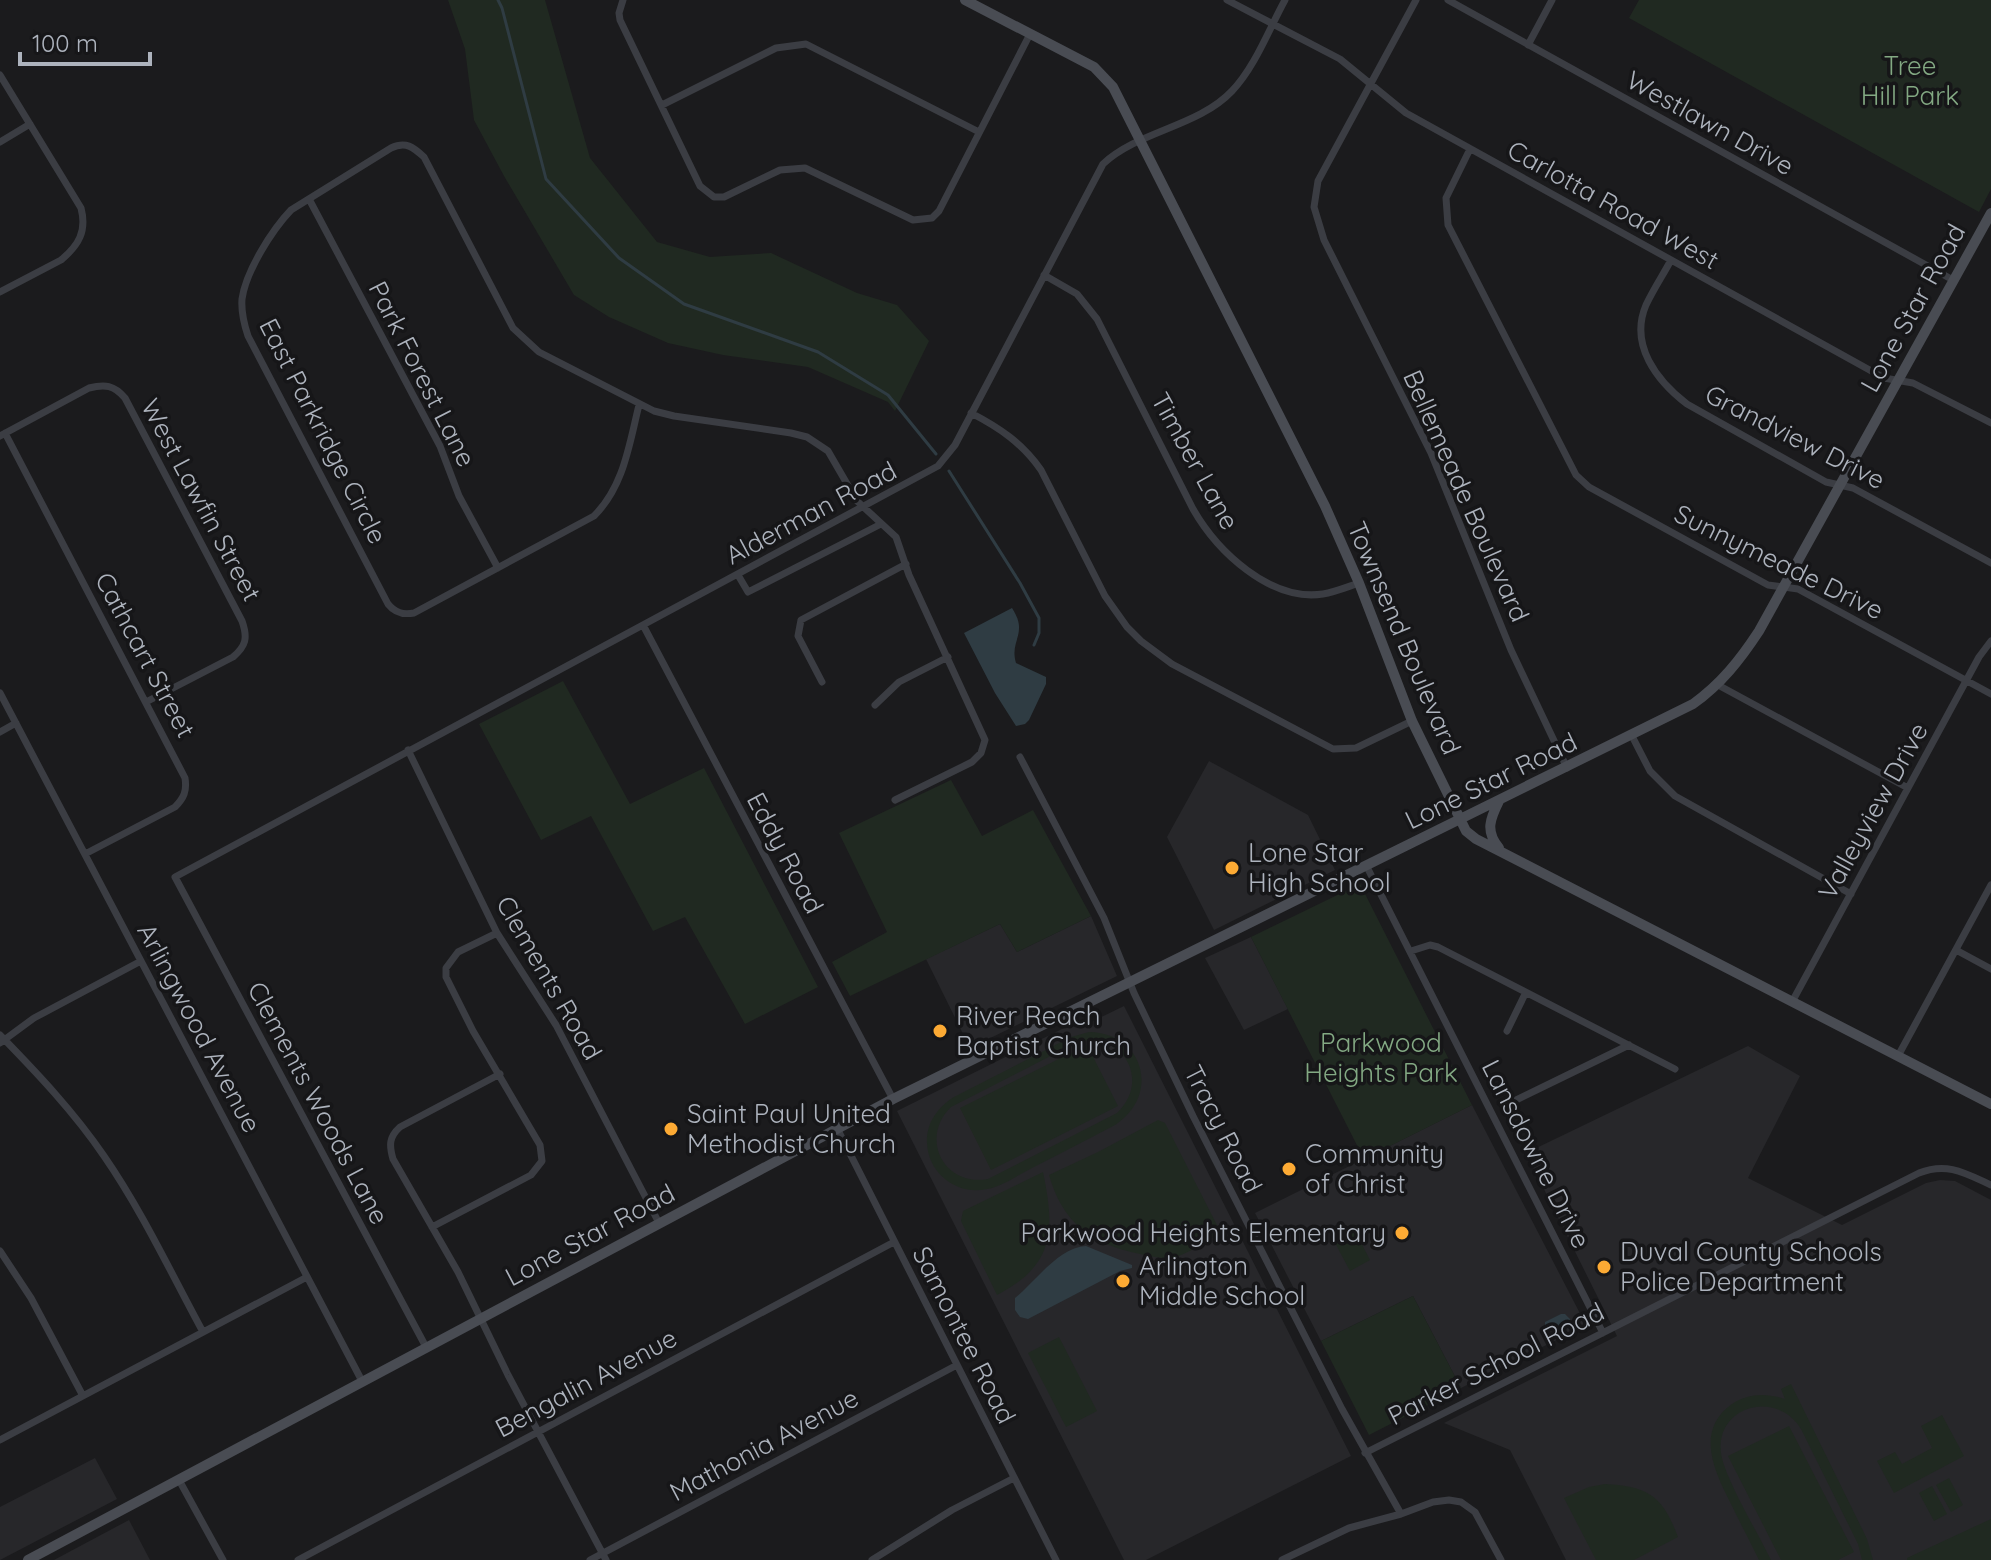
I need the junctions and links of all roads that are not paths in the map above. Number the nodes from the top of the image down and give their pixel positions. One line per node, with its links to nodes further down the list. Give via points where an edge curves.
1 (965, 0): 9 (street, Townsend Boulevard)
2 (1227, 0): 8 (street, Carlotta Road West)
3 (1285, 0): 8 (street, Alderman Road)
4 (1416, 0): 12 (street)
5 (1448, 0): 10 (street, Westlawn Drive)
6 (1552, 0): 10 (street)
7 (622, 2): 13 (street, via 620,20)
8 (1272, 23): 12 (street, Carlotta Road West, via 1340,59); 17 (street, Alderman Road, via 1231,93)
9 (1030, 34): 15 (street); 17 (street, Townsend Boulevard, via 1104,76)
10 (1528, 45): 23 (street, Westlawn Drive)
11 (0, 75): 14 (street)
12 (1370, 85): 18 (street, Carlotta Road West, via 1406,113); 55 (street, Bellemeade Boulevard, via 1324,170 1314,207 1324,240 1431,453 1511,650)
13 (662, 105): 15 (street, via 776,48 806,44); 15 (street, via 700,186 714,197 780,170 805,168 913,220 932,218 939,211)
14 (30, 124): 16 (street); 24 (street, via 81,208 82,235 61,260)
15 (979, 132)
16 (0, 142)
17 (1142, 142): 22 (street, Alderman Road, via 1103,164); 37 (street, Townsend Boulevard)
18 (1470, 149): 21 (street, Carlotta Road West); 38 (street, Sunnymeade Drive, via 1446,198 1448,225 1576,475 1768,585)
19 (309, 199): 26 (street, East Parkridge Circle, via 397,145 414,147 429,166 513,328 539,352); 35 (street, Park Forest Lane); 35 (street, East Parkridge Circle, via 278,224 257,261 242,296 248,336 388,604 398,612 414,613)
20 (1991, 213): 23 (street, Lone Star Road)
21 (1671, 260): 25 (street, Carlotta Road West, via 1884,378); 30 (street, Grandview Drive, via 1641,323 1644,350 1661,381 1687,404)
22 (1044, 275): 27 (street, Alderman Road); 37 (street, Timber Lane, via 1077,294 1097,319 1193,509 1232,560 1272,584 1305,595)
23 (1953, 280): 25 (street, Lone Star Road)
24 (0, 292)
25 (1899, 381): 28 (street, Carlotta Road West); 30 (street, Lone Star Road)
26 (639, 405): 31 (street, via 674,416 807,437 828,451); 35 (street, via 620,479 606,504 583,523)
27 (971, 413): 31 (street, Alderman Road, via 938,466); 49 (street, via 1031,455 1115,612 1157,654 1333,749 1356,748)
28 (1991, 423)
29 (3, 434): 47 (street, Cathcart Street); 47 (street, West Lawfin Street, via 89,388 110,386 125,398 242,621 246,640 233,657)
30 (1840, 485): 33 (street, Grandview Drive); 38 (street, Lone Star Road)
31 (865, 507): 32 (street); 36 (street, Alderman Road)
32 (879, 521): 34 (street, via 896,537); 36 (street, via 748,592)
33 (1991, 563)
34 (906, 564): 41 (street); 43 (street, via 801,620 798,636)
35 (498, 568)
36 (738, 575): 39 (street, Alderman Road)
37 (1359, 583): 49 (street, Townsend Boulevard)
38 (1784, 587): 42 (street, Sunnymeade Drive, via 1798,589); 44 (street, Lone Star Road, via 1738,663)
39 (643, 625): 53 (street, Alderman Road); 80 (street, Eddy Road)
40 (1991, 641): 42 (street, Valleyview Drive)
41 (948, 657): 48 (street, via 899,682); 57 (street, via 982,732 984,748 972,762)
42 (1967, 680): 46 (street, Sunnymeade Drive); 56 (street, Valleyview Drive)
43 (822, 682)
44 (1718, 685): 52 (street, Lone Star Road); 56 (street)
45 (0, 693): 50 (street, Arlingwood Avenue)
46 (1991, 694)
47 (146, 702): 61 (street, Cathcart Street, via 185,778 183,798)
48 (875, 705)
49 (1412, 721): 59 (street, Townsend Boulevard)
50 (16, 723): 51 (street); 61 (street, Arlingwood Avenue)
51 (0, 732)
52 (1632, 736): 55 (street, Lone Star Road); 65 (street, via 1650,771 1675,796)
53 (408, 750): 63 (street, Alderman Road); 66 (street, Clements Road)
54 (1020, 757): 71 (street, Tracy Road, via 1104,918)
55 (1567, 768): 58 (street, Lone Star Road)
56 (1908, 788): 65 (street, Valleyview Drive)
57 (895, 800)
58 (1499, 801): 59 (street, Lone Star Road); 60 (street, via 1489,826)
59 (1460, 820): 60 (street, Townsend Boulevard, via 1476,839); 62 (street, Lone Star Road)
60 (1503, 853): 73 (street, Townsend Boulevard)
61 (85, 854): 69 (street, Arlingwood Avenue)
62 (1367, 867): 68 (street, Lansdowne Drive); 71 (street, Lone Star Road)
63 (175, 877): 93 (street, Clements Woods Lane)
64 (1991, 885): 67 (street)
65 (1851, 894): 73 (street, Valleyview Drive)
66 (497, 933): 79 (street, via 458,952 446,968 450,987); 85 (street, Clements Road, via 556,1025)
67 (1956, 950): 70 (street); 77 (street)
68 (1411, 951): 72 (street, via 1438,947); 92 (street, Lansdowne Drive)
69 (141, 961): 75 (street); 89 (street, Arlingwood Avenue)
70 (1991, 969)
71 (1130, 983): 80 (street, Lone Star Road); 99 (street, Tracy Road)
72 (1525, 994): 74 (street); 76 (street)
73 (1792, 1002): 77 (street, Townsend Boulevard)
74 (1507, 1031)
75 (1, 1039): 91 (street, via 103,1154)
76 (1629, 1045): 78 (street); 81 (street)
77 (1898, 1056): 82 (street, Townsend Boulevard)
78 (1675, 1069)
79 (500, 1074): 86 (street, via 540,1145 542,1161 531,1175); 86 (street, via 400,1127 390,1139 393,1159)
80 (893, 1099): 83 (street, Lone Star Road)
81 (1508, 1104)
82 (1991, 1104)
83 (837, 1128): 85 (street, Lone Star Road); 87 (street, Samontee Road)
84 (1991, 1185): 92 (street, Parker School Road, via 1950,1167 1930,1169)
85 (659, 1223): 90 (street, Lone Star Road)
86 (432, 1227): 90 (street)
87 (894, 1242): 94 (street, Samontee Road); 97 (street, Bengalin Avenue)
88 (0, 1251): 96 (street)
89 (307, 1277): 91 (street); 95 (street, Arlingwood Avenue)
90 (481, 1318): 93 (street, Lone Star Road); 97 (street)
91 (203, 1332): 96 (street)
92 (1603, 1333): 99 (street, Parker School Road)
93 (426, 1347): 95 (street, Lone Star Road)
94 (957, 1365): 100 (street, Samontee Road); 103 (street, Mathonia Avenue)
95 (362, 1381): 101 (street, Lone Star Road)
96 (83, 1396): 98 (street)
97 (538, 1432): 103 (street); 106 (street, Bengalin Avenue)
98 (0, 1440)
99 (1365, 1453): 102 (street, Tracy Road)
100 (1014, 1478): 108 (street); 109 (street, Samontee Road)
101 (179, 1480): 104 (street, Lone Star Road); 105 (street)
102 (1401, 1514): 110 (street, via 1349,1528); 111 (street, via 1441,1500 1461,1502 1480,1518)
103 (604, 1557): 107 (street, Mathonia Avenue)
104 (28, 1560)
105 (223, 1560)
106 (298, 1560)
107 (590, 1560)
108 (872, 1560)
109 (1056, 1560)
110 (1282, 1560)
111 (1501, 1560)

